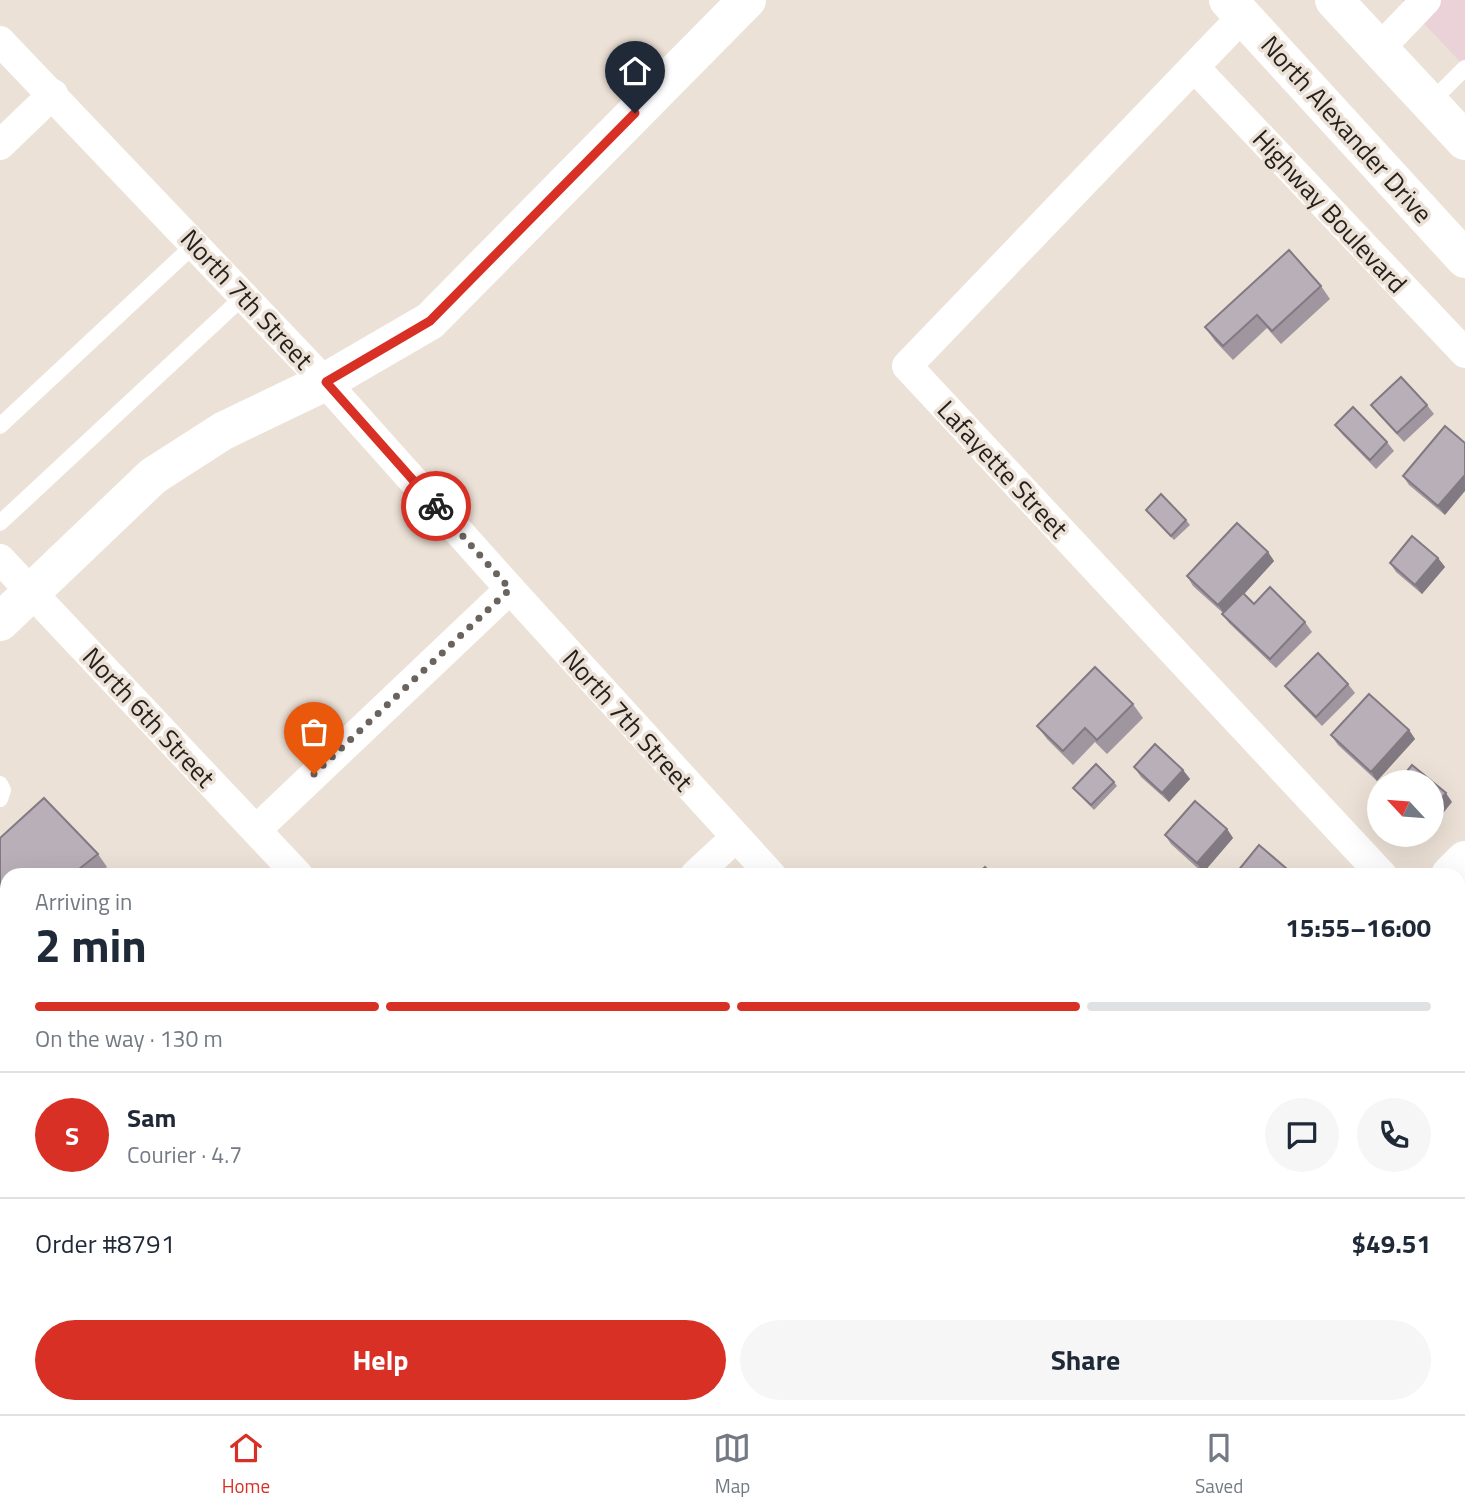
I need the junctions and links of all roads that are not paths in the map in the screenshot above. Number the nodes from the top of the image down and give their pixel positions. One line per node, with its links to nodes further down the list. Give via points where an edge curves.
1 (747, 0): 17 (street, via 430,321)
2 (1334, 0): 6 (street)
3 (1426, 0): 6 (street)
4 (1236, 8): 7 (street); 14 (street, North Alexander Drive)
5 (0, 41): 9 (street, North 7th Street)
6 (1379, 49): 10 (street)
7 (1195, 68): 16 (street, Highway Boulevard); 31 (street, Lafayette Street, via 907,366)
8 (1465, 68): 10 (lane)
9 (53, 94): 12 (street); 13 (street, North 7th Street)
10 (1429, 104): 11 (street)
11 (1465, 141)
12 (0, 145)
13 (195, 244): 15 (street, North 7th Street); 18 (lane)
14 (1465, 258)
15 (244, 296): 17 (street, North 7th Street); 19 (lane)
16 (1465, 354)
17 (326, 382): 21 (street, North 7th Street); 22 (street, via 223,431 153,476)
18 (0, 426)
19 (0, 523)
20 (0, 559): 22 (street, North 6th Street)
21 (510, 589): 26 (street); 27 (street, North 7th Street)
22 (32, 593): 23 (street); 26 (street, North 6th Street)
23 (0, 622)
24 (0, 784): 25 (lane)
25 (0, 799)
26 (256, 830): 28 (street, North 6th Street)
27 (735, 838): 29 (street); 30 (street, North 7th Street)
28 (291, 868)
29 (703, 868)
30 (764, 868)
31 (1375, 868)

